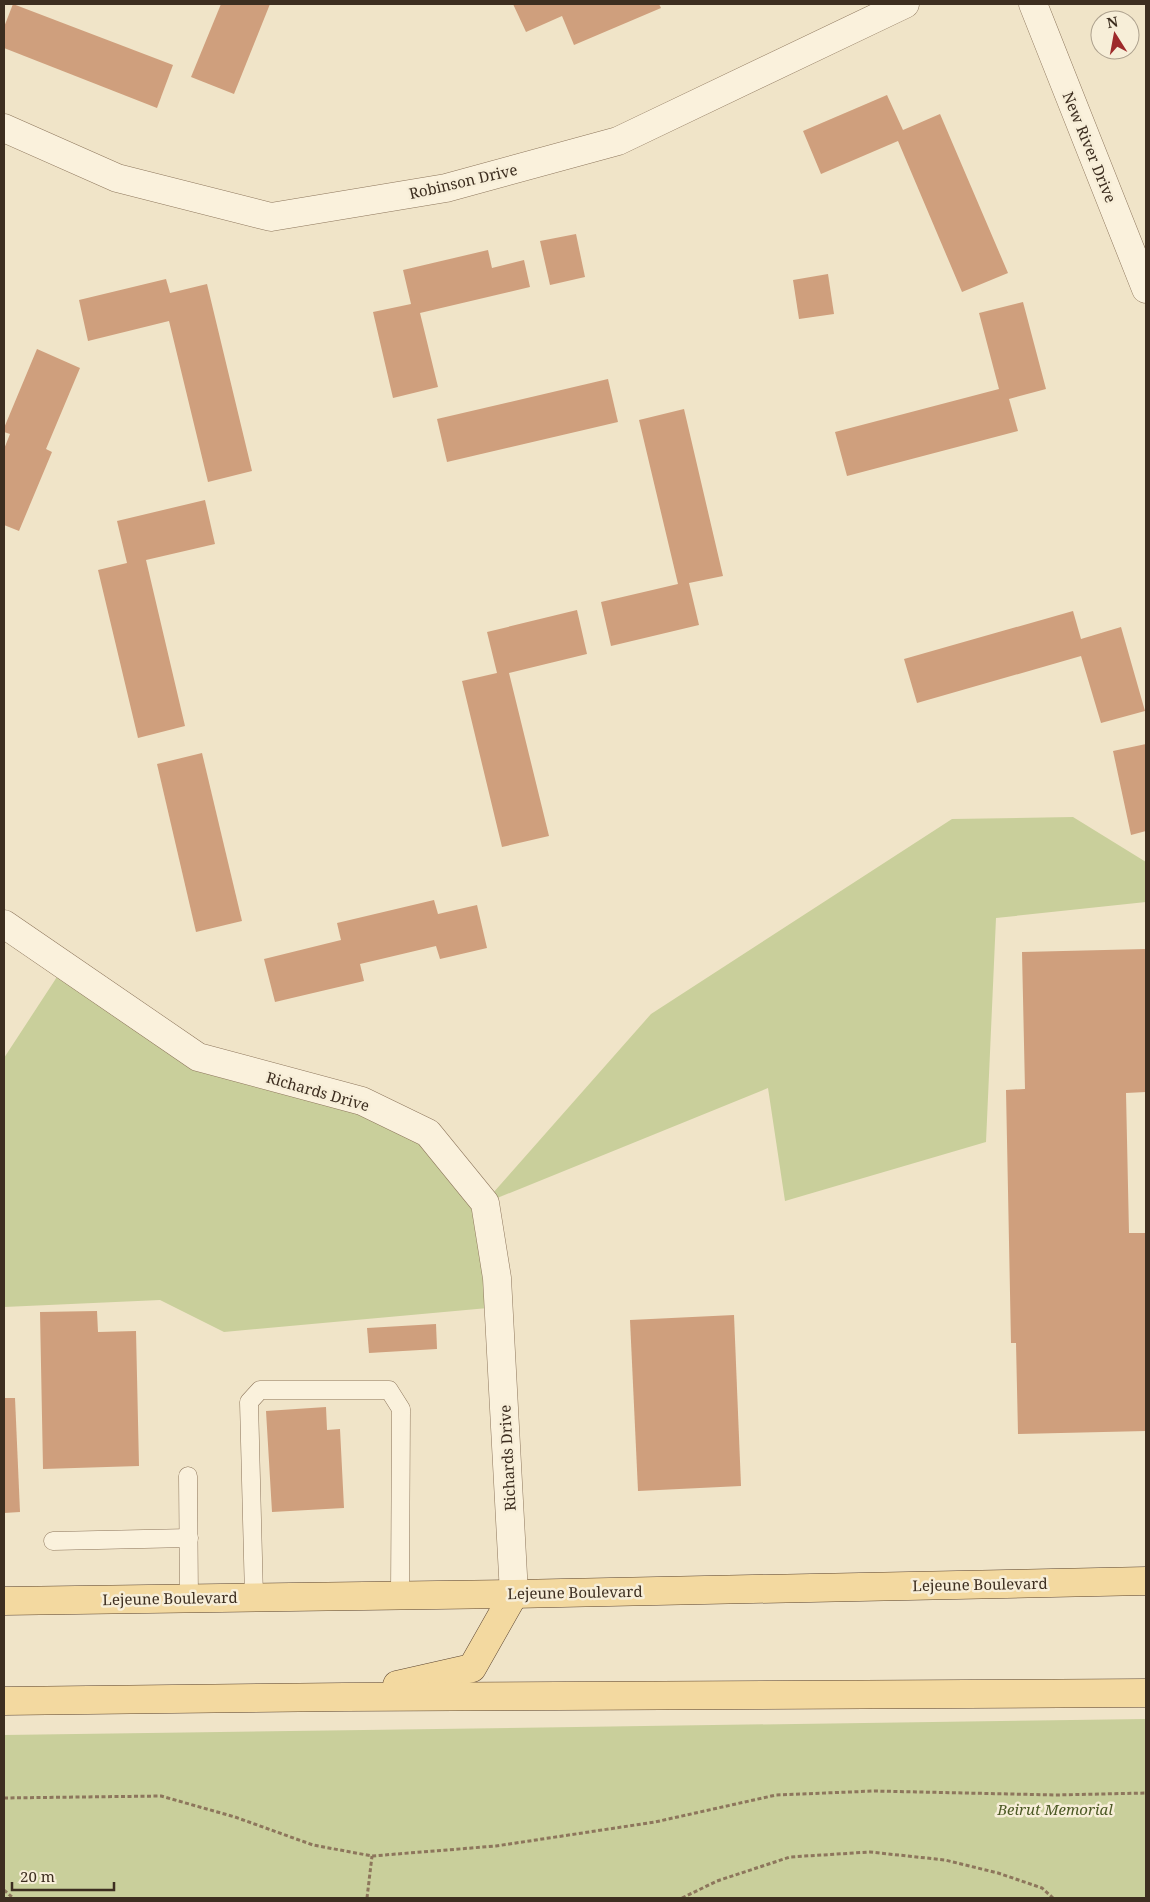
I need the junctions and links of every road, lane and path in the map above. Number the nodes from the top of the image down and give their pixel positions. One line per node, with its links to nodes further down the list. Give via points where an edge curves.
1 (905, 4): 3 (street, Robinson Drive, via 618,141 446,188 271,217 117,178)
2 (1034, 4): 4 (street, New River Drive)
3 (4, 128)
4 (1146, 290)
5 (4, 924): 10 (street, Richards Drive, via 198,1058 362,1101 428,1133 485,1203 497,1278)
6 (188, 1476): 7 (lane)
7 (189, 1538): 8 (lane); 12 (lane)
8 (53, 1540)
9 (1146, 1580): 10 (main road, Lejeune Boulevard)
10 (514, 1594): 11 (main road, Lejeune Boulevard); 16 (main road, via 472,1668)
11 (400, 1596): 13 (main road, Lejeune Boulevard); 13 (lane, via 402,1409 389,1390 260,1390 250,1402)
12 (189, 1598): 13 (main road, Lejeune Boulevard); 14 (main road, Lejeune Boulevard)
13 (254, 1598)
14 (4, 1601)
15 (1146, 1693): 16 (main road)
16 (344, 1696): 17 (main road)
17 (4, 1701)
18 (1146, 1793): 20 (path, via 1056,1795 874,1791 776,1796 655,1822 496,1846)
19 (4, 1798): 20 (path, via 161,1796 235,1817 313,1845)
20 (372, 1856): 23 (path)
21 (4, 1890): 22 (path)
22 (13, 1898)
23 (367, 1898)
24 (682, 1898): 25 (path, via 717,1881 790,1857 870,1852 944,1860 998,1872 1042,1888)
25 (1053, 1898)

